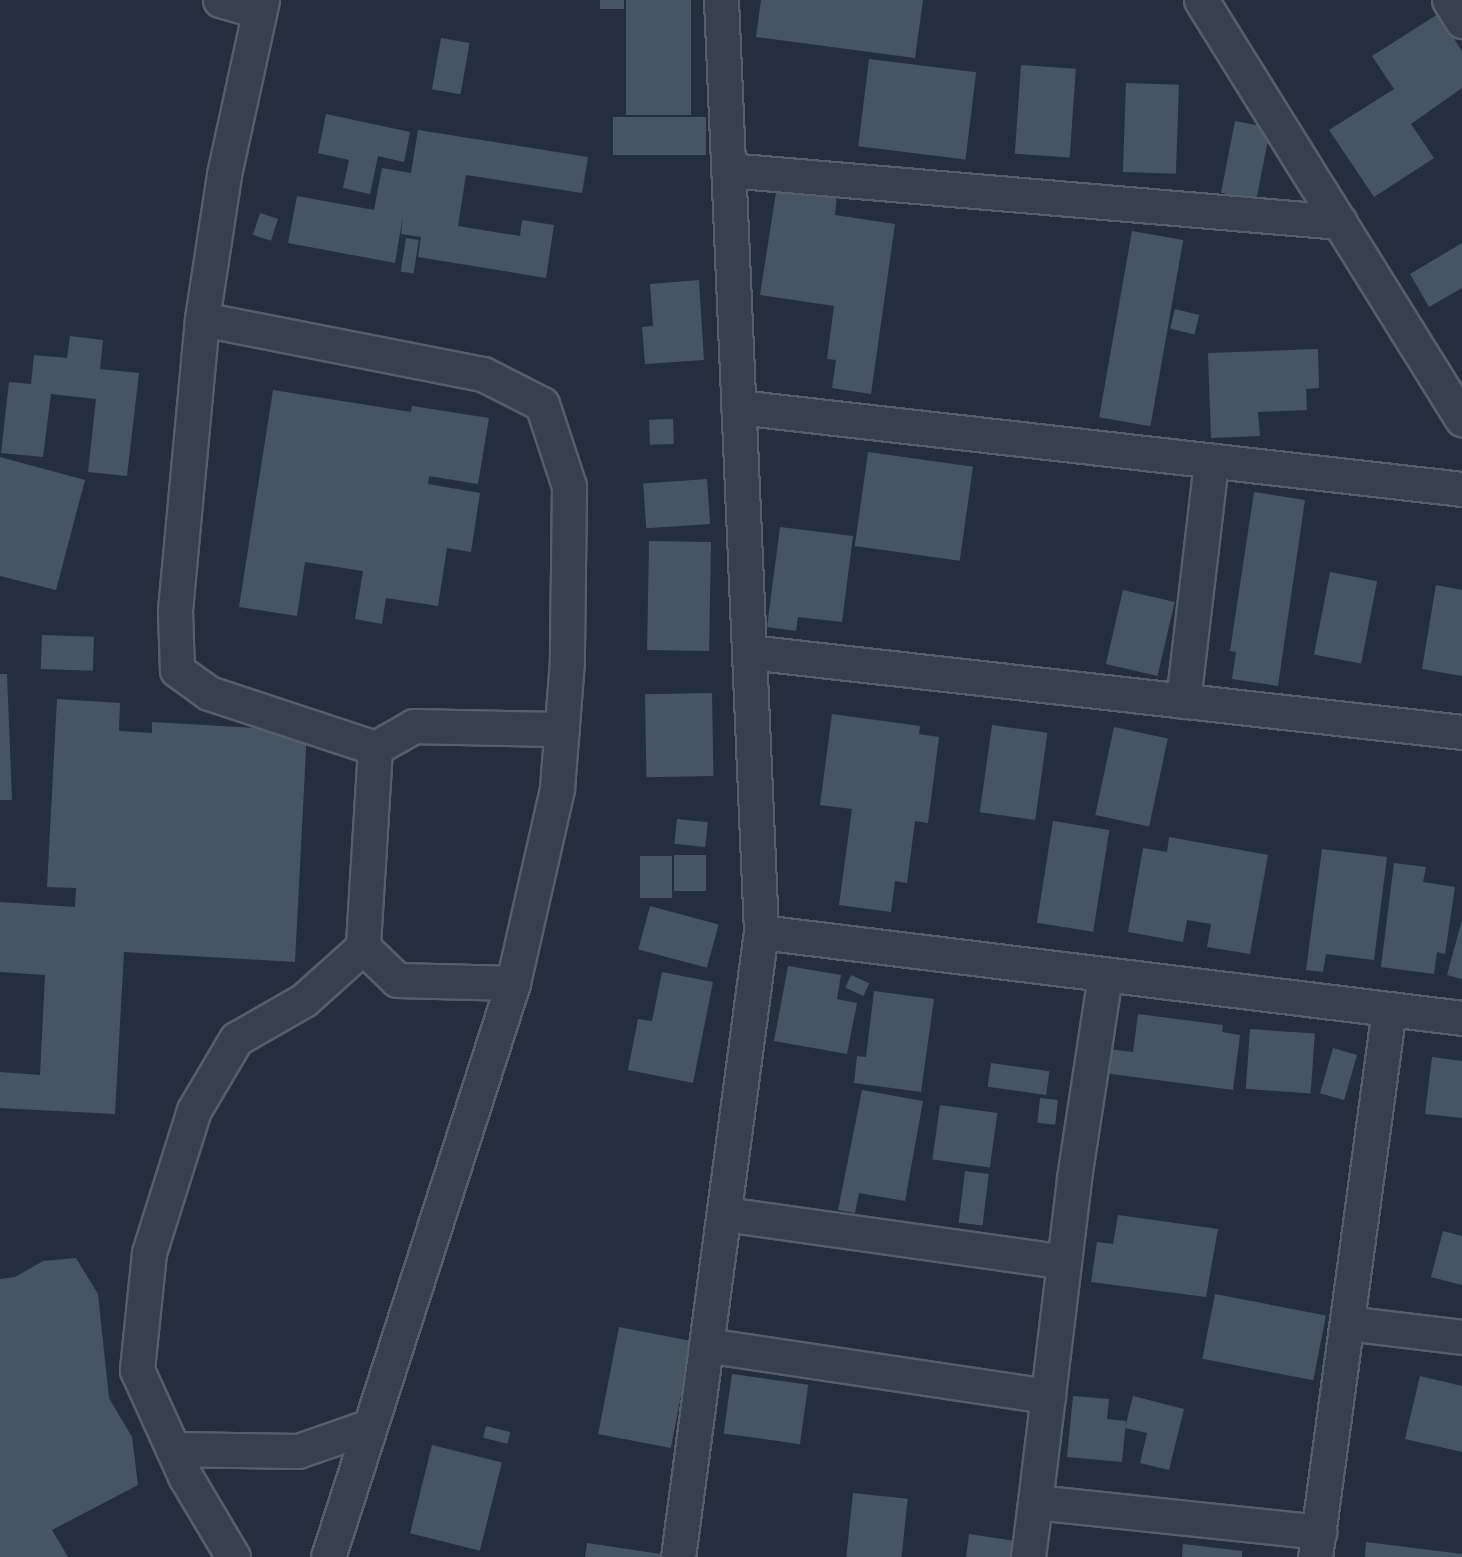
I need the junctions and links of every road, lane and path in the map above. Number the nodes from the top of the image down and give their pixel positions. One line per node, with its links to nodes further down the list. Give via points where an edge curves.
1 (220, 0): 5 (street)
2 (721, 0): 7 (street)
3 (1201, 0): 8 (street)
4 (1448, 0): 6 (street)
5 (261, 5): 9 (street, via 223,175)
6 (1462, 22)
7 (728, 170): 8 (street); 10 (street)
8 (1339, 222): 11 (street)
9 (202, 319): 16 (street, via 483,374 542,404 569,486); 18 (street, via 175,611 177,670 209,694)
10 (738, 407): 12 (street); 14 (street)
11 (1462, 419)
12 (1211, 461): 13 (street); 15 (street)
13 (1462, 489)
14 (749, 653): 15 (street); 19 (street)
15 (1183, 701): 17 (street)
16 (562, 729): 18 (street, via 414,726); 22 (street, via 557,789)
17 (1462, 732)
18 (375, 748): 20 (street)
19 (761, 932): 21 (street); 25 (street)
20 (363, 947): 22 (street, via 397,980); 32 (street, via 304,1000 236,1039 194,1110 149,1253 137,1370)
21 (1105, 975): 23 (street); 26 (street)
22 (513, 983): 31 (street)
23 (1389, 1009): 24 (street); 27 (street)
24 (1462, 1018)
25 (724, 1214): 26 (street); 29 (street)
26 (1064, 1262): 30 (street)
27 (1347, 1323): 28 (street); 34 (street)
28 (1462, 1337)
29 (706, 1345): 30 (street); 37 (street)
30 (1048, 1396): 33 (street)
31 (370, 1426): 32 (street, via 298,1451); 36 (street)
32 (173, 1448): 35 (street)
33 (1035, 1502): 34 (street); 38 (street)
34 (1317, 1544)
35 (233, 1557)
36 (328, 1557)
37 (678, 1557)
38 (1028, 1557)

